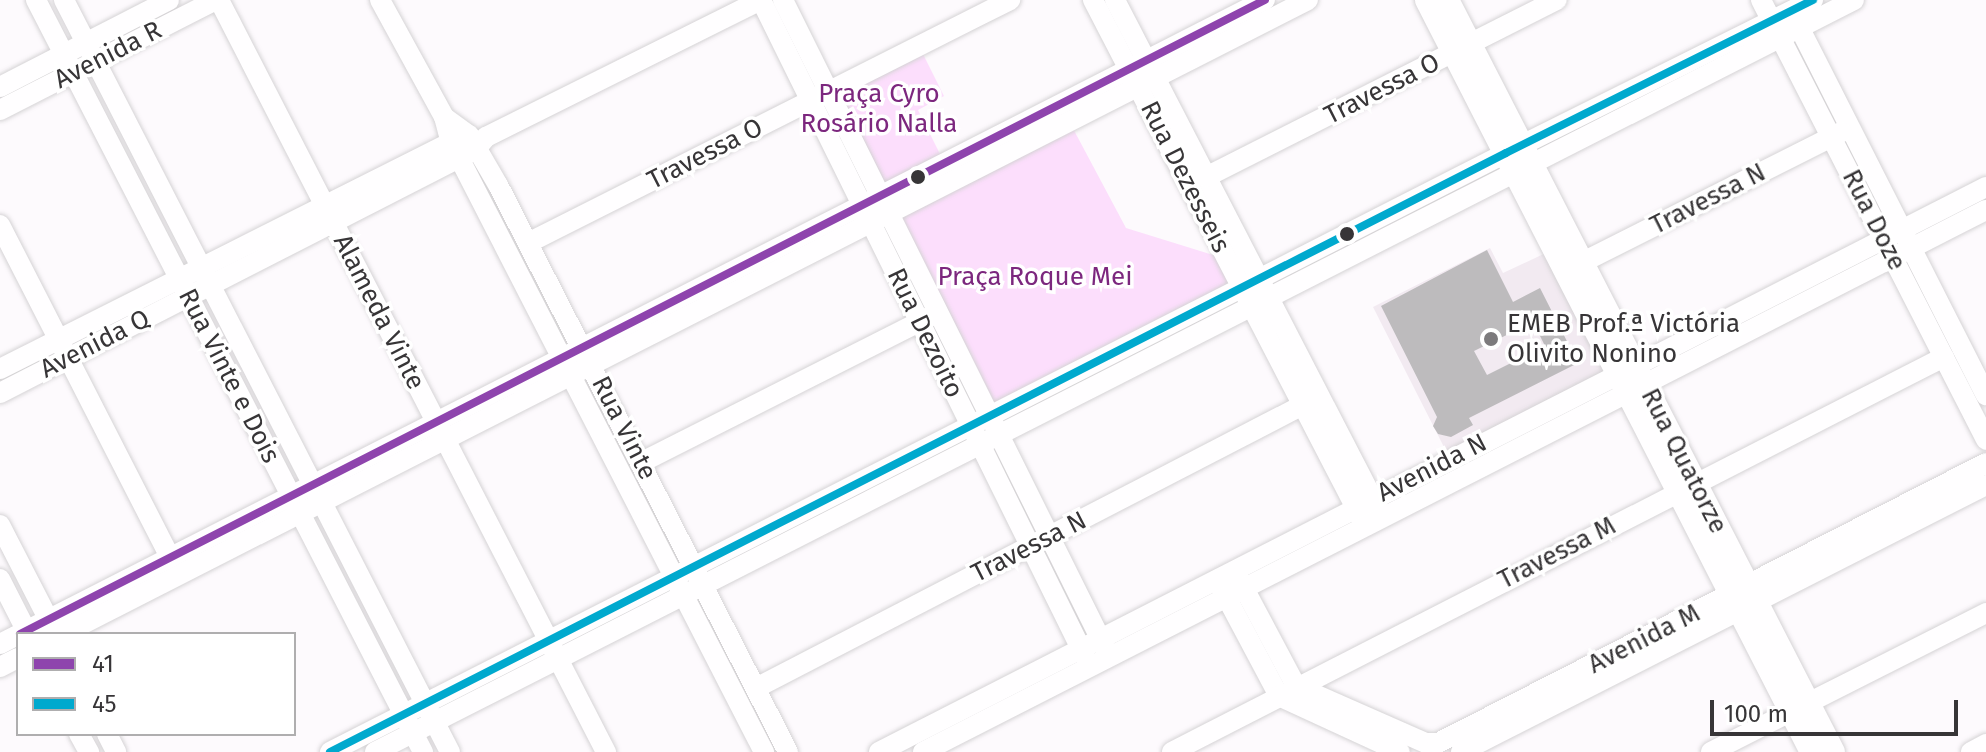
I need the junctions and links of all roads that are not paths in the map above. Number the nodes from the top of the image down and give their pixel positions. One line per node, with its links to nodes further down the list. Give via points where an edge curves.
1 (36, 0): 23 (street, Rua Vinte e Dois)
2 (64, 0): 21 (street, Rua Vinte e Dois)
3 (169, 0): 21 (street, Avenida R)
4 (217, 0): 24 (street, Avenida R); 35 (street, Alameda Vinte)
5 (380, 0): 31 (street, Rua Vinte, via 444,117)
6 (761, 0): 28 (street, Rua Dezoito); 31 (street, Avenida Q)
7 (783, 0): 28 (street, Rua Dezoito)
8 (1010, 0): 28 (street, Travessa O)
9 (1093, 0): 26 (street, Rua Dezesseis)
10 (1115, 0): 26 (street, Rua Dezesseis)
11 (1265, 0): 26 (street)
12 (1308, 0): 26 (street)
13 (1427, 0): 22 (street, Rua Quatorze)
14 (1447, 0): 22 (street, Rua Quatorze)
15 (1557, 0): 22 (street, Travessa O)
16 (1761, 0): 20 (street, Rua Doze)
17 (1813, 0): 19 (street)
18 (1854, 0): 19 (street)
19 (1795, 20): 20 (street); 30 (street, Rua Doze)
20 (1776, 29): 30 (street, Rua Doze); 32 (street)
21 (86, 42): 23 (street, Avenida R); 24 (street, Rua Vinte e Dois)
22 (1462, 48): 32 (street, Rua Quatorze); 33 (street, Travessa O)
23 (63, 54): 25 (street, Rua Vinte e Dois); 27 (street, Avenida R)
24 (96, 61): 25 (street, Avenida R); 43 (street, Rua Vinte e Dois)
25 (73, 73): 29 (street, Avenida R); 44 (street, Rua Vinte e Dois)
26 (1142, 74): 33 (street, Rua Dezesseis); 36 (street); 45 (street, Rua Dezesseis)
27 (0, 87)
28 (819, 96): 36 (street, Rua Dezoito); 40 (street, Travessa O)
29 (0, 110)
30 (1841, 132): 41 (street, Rua Doze); 42 (street, Travessa N)
31 (468, 144): 35 (street, Avenida Q); 38 (street, Avenida Q); 40 (street, Rua Vinte); 50 (street, Rua Vinte)
32 (1518, 158): 42 (street, Rua Quatorze); 45 (street)
33 (1206, 177): 45 (street, Rua Dezesseis)
34 (1986, 187): 41 (street, Avenida N)
35 (324, 204): 38 (street, Alameda Vinte); 43 (street, Avenida Q)
36 (874, 208): 46 (street, Rua Dezoito); 48 (street)
37 (1986, 210): 41 (street, Avenida N)
38 (333, 223): 43 (street, Avenida Q); 56 (street, Alameda Vinte)
39 (0, 225): 47 (street)
40 (528, 243): 48 (street, Rua Vinte)
41 (1897, 243): 49 (street, Rua Doze); 52 (street, Avenida N); 54 (street, Rua Doze)
42 (1574, 267): 52 (street, Rua Quatorze)
43 (206, 276): 44 (street, Avenida Q); 63 (street, Rua Vinte e Dois)
44 (183, 287): 47 (street, Avenida Q); 64 (street, Rua Vinte e Dois)
45 (1255, 292): 55 (street, Rua Dezesseis); 57 (street); 65 (street, Rua Dezesseis)
46 (928, 317): 57 (street, Rua Dezoito); 59 (street)
47 (63, 349): 51 (street, Avenida Q); 53 (street, Avenida Q); 68 (street)
48 (586, 354): 50 (street); 59 (street, Rua Vinte)
49 (1944, 357): 58 (street, Rua Doze); 62 (street, Travessa M)
50 (567, 364): 56 (street); 72 (street, Rua Vinte)
51 (0, 369)
52 (1631, 379): 62 (street, Rua Quatorze); 65 (street, Avenida N)
53 (0, 393)
54 (1986, 395)
55 (1303, 405): 65 (street, Rua Dezesseis); 67 (street, Travessa N)
56 (440, 430): 63 (street); 79 (street, Alameda Vinte)
57 (984, 430): 67 (street, Rua Dezoito); 69 (street)
58 (1986, 440)
59 (642, 462): 69 (street, Rua Vinte)
60 (1986, 463): 73 (street, Avenida M)
61 (1986, 485): 73 (street, Avenida M)
62 (1687, 488): 73 (street, Rua Quatorze); 82 (street, Travessa M)
63 (317, 493): 64 (street); 84 (street, Rua Vinte e Dois)
64 (295, 504): 68 (street); 75 (street); 85 (street, Rua Vinte e Dois)
65 (1369, 512): 71 (street, Avenida N)
66 (0, 525): 75 (street)
67 (1039, 542): 78 (street, Rua Dezoito); 80 (street, Rua Dezoito); 81 (street, Travessa N)
68 (170, 557): 75 (street)
69 (699, 574): 72 (street); 81 (street, Rua Vinte)
70 (0, 579): 76 (street)
71 (1230, 582): 78 (street, Avenida N); 82 (street)
72 (680, 584): 79 (street); 93 (street, Rua Vinte)
73 (1743, 597): 83 (street, Rua Quatorze); 87 (street, Avenida M); 99 (street, Avenida M)
74 (1986, 613): 83 (street)
75 (56, 629): 77 (street)
76 (23, 632)
77 (31, 632)
78 (1104, 646): 80 (street, Avenida N)
79 (553, 650): 84 (street); 92 (street, Alameda Vinte)
80 (1084, 656): 95 (street, Avenida N); 96 (street, Avenida N)
81 (756, 688): 94 (street, Rua Vinte)
82 (1287, 691): 87 (street, Avenida M); 97 (street, Travessa M); 98 (street)
83 (1799, 707): 100 (street); 101 (street, Rua Quatorze); 102 (street, Rua Quatorze)
84 (430, 712): 85 (street); 91 (street, Rua Vinte e Dois)
85 (408, 723): 88 (street); 89 (street); 90 (street, Rua Vinte e Dois)
86 (1986, 744): 103 (street)
87 (1438, 748)
88 (330, 752)
89 (375, 752)
90 (423, 752)
91 (450, 752)
92 (606, 752)
93 (764, 752)
94 (788, 752)
95 (879, 752)
96 (923, 752)
97 (1172, 752)
98 (1400, 752)
99 (1461, 752)
100 (1711, 752)
101 (1812, 752)
102 (1833, 752)
103 (1971, 752)

